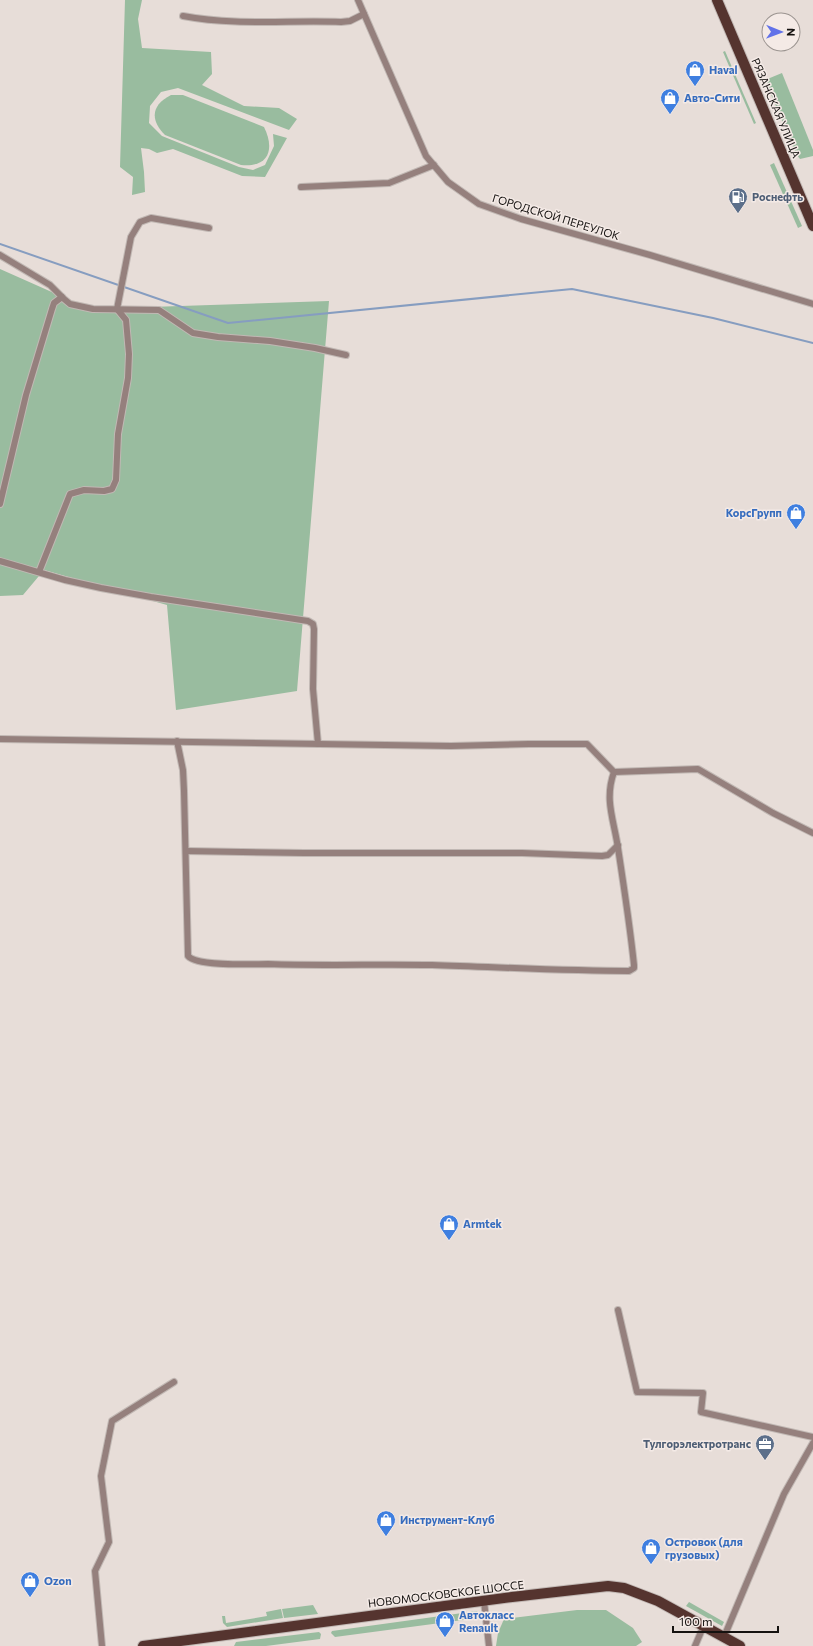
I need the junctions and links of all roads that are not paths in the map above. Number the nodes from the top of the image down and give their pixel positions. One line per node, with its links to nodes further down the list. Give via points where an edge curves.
1 (358, 0): 3 (street, ГОРОДСКОЙ ПЕРЕУЛОК)
2 (717, 0): 7 (main road, РЯЗАНСКАЯ УЛИЦА)
3 (364, 14): 4 (street, via 350,21 341,22 235,22); 5 (street, ГОРОДСКОЙ ПЕРЕУЛОК, via 426,156)
4 (183, 16)
5 (434, 165): 6 (street, via 389,183); 11 (street, ГОРОДСКОЙ ПЕРЕУЛОК, via 448,182 479,204 521,219)
6 (301, 187)
7 (813, 226)
8 (209, 228): 12 (street, via 151,218 140,222 131,237)
9 (0, 255): 10 (street, via 50,285)
10 (62, 298): 12 (street, via 70,304 93,309); 14 (street, via 54,303 52,309 26,396)
11 (813, 304)
12 (117, 309): 13 (street, via 159,310 193,333 270,341); 16 (street, via 126,320 129,354 128,378 118,434 116,480 112,489 84,490 70,494)
13 (346, 355)
14 (0, 504)
15 (0, 561): 16 (street)
16 (39, 572): 19 (street, via 152,597 308,621 314,629 313,689)
17 (0, 739): 18 (street)
18 (177, 741): 19 (street); 23 (street, via 183,770)
19 (318, 744): 20 (street, via 587,744)
20 (614, 772): 21 (street, via 698,768 773,813); 22 (street, via 608,794)
21 (813, 833)
22 (618, 845): 23 (street, via 608,855 602,856 522,853 304,854); 23 (street, via 634,965 629,971 425,965 315,966 193,961 188,956)
23 (186, 851)
24 (618, 1310): 26 (street, via 637,1392 702,1393 701,1412)
25 (174, 1382): 31 (street, via 112,1421 101,1476 109,1542 95,1571)
26 (813, 1437)
27 (813, 1443): 30 (street, via 784,1494)
28 (484, 1601): 29 (main road, НОВОМОСКОВСКОЕ ШОССЕ, via 608,1586 624,1588); 32 (main road, НОВОМОСКОВСКОЕ ШОССЕ); 33 (street)
29 (704, 1625): 30 (main road, НОВОМОСКОВСКОЕ ШОССЕ); 34 (street)
30 (724, 1637): 35 (main road, НОВОМОСКОВСКОЕ ШОССЕ)
31 (102, 1646)
32 (143, 1646)
33 (489, 1646)
34 (695, 1646)
35 (740, 1646)

